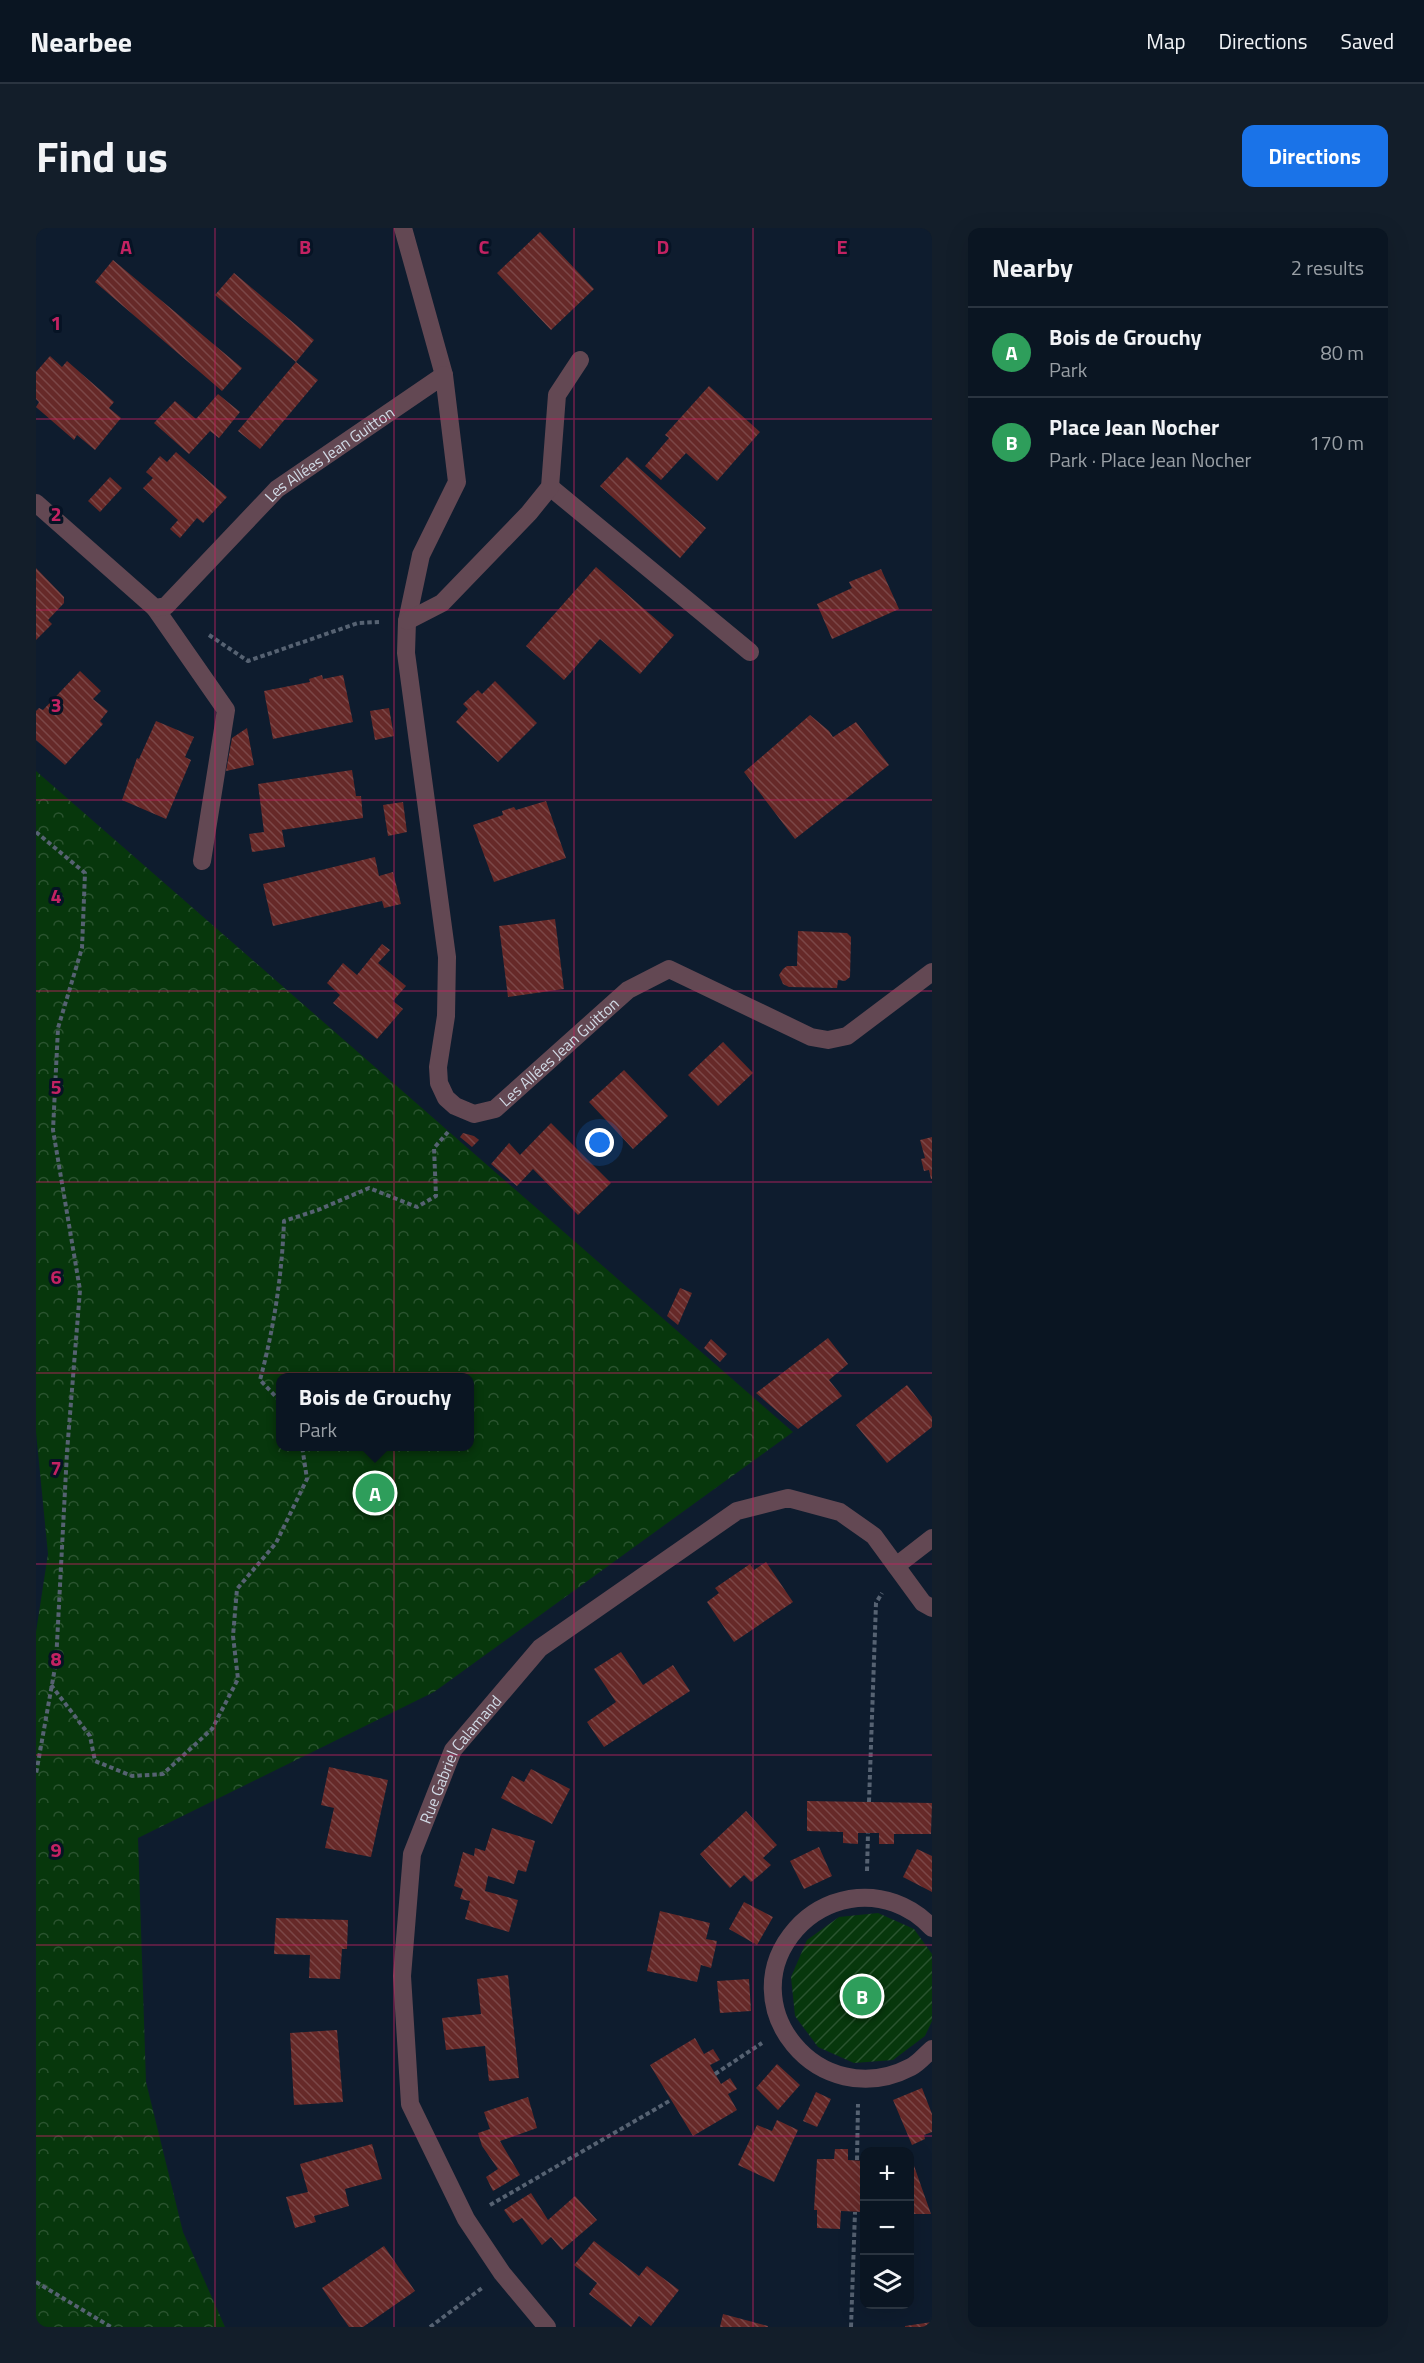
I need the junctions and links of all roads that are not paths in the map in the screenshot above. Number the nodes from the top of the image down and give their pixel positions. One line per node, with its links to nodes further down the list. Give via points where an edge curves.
1 (403, 228): 3 (street)
2 (580, 360): 4 (street, via 557,395)
3 (444, 375): 6 (street, Les Allées Jean Guitton, via 277,489); 7 (street, via 457,483 421,555)
4 (550, 487): 7 (street, via 442,603); 8 (street)
5 (36, 503): 6 (street)
6 (160, 607): 9 (street, via 226,710)
7 (407, 621): 10 (street, Les Allées Jean Guitton, via 406,652 447,957 439,1083 455,1106 474,1114 495,1109 627,990 669,969 811,1037 828,1040 847,1036)
8 (750, 652)
9 (202, 861)
10 (932, 972)
11 (932, 1538): 12 (street)
12 (896, 1566): 13 (street, Rue Gabriel Calamand, via 923,1603); 16 (street, Rue Gabriel Calamand, via 874,1536 840,1512 788,1498 737,1511 540,1648 453,1750 412,1854 402,1976 410,2104 466,2219 502,2273)
13 (932, 1608)
14 (932, 1928): 15 (street, via 921,1916 894,1902 865,1896 834,1901 807,1916 786,1940 775,1968 774,1999 783,2029 796,2049 836,2075 858,2079 887,2077 913,2066)
15 (932, 2049)
16 (547, 2327)

